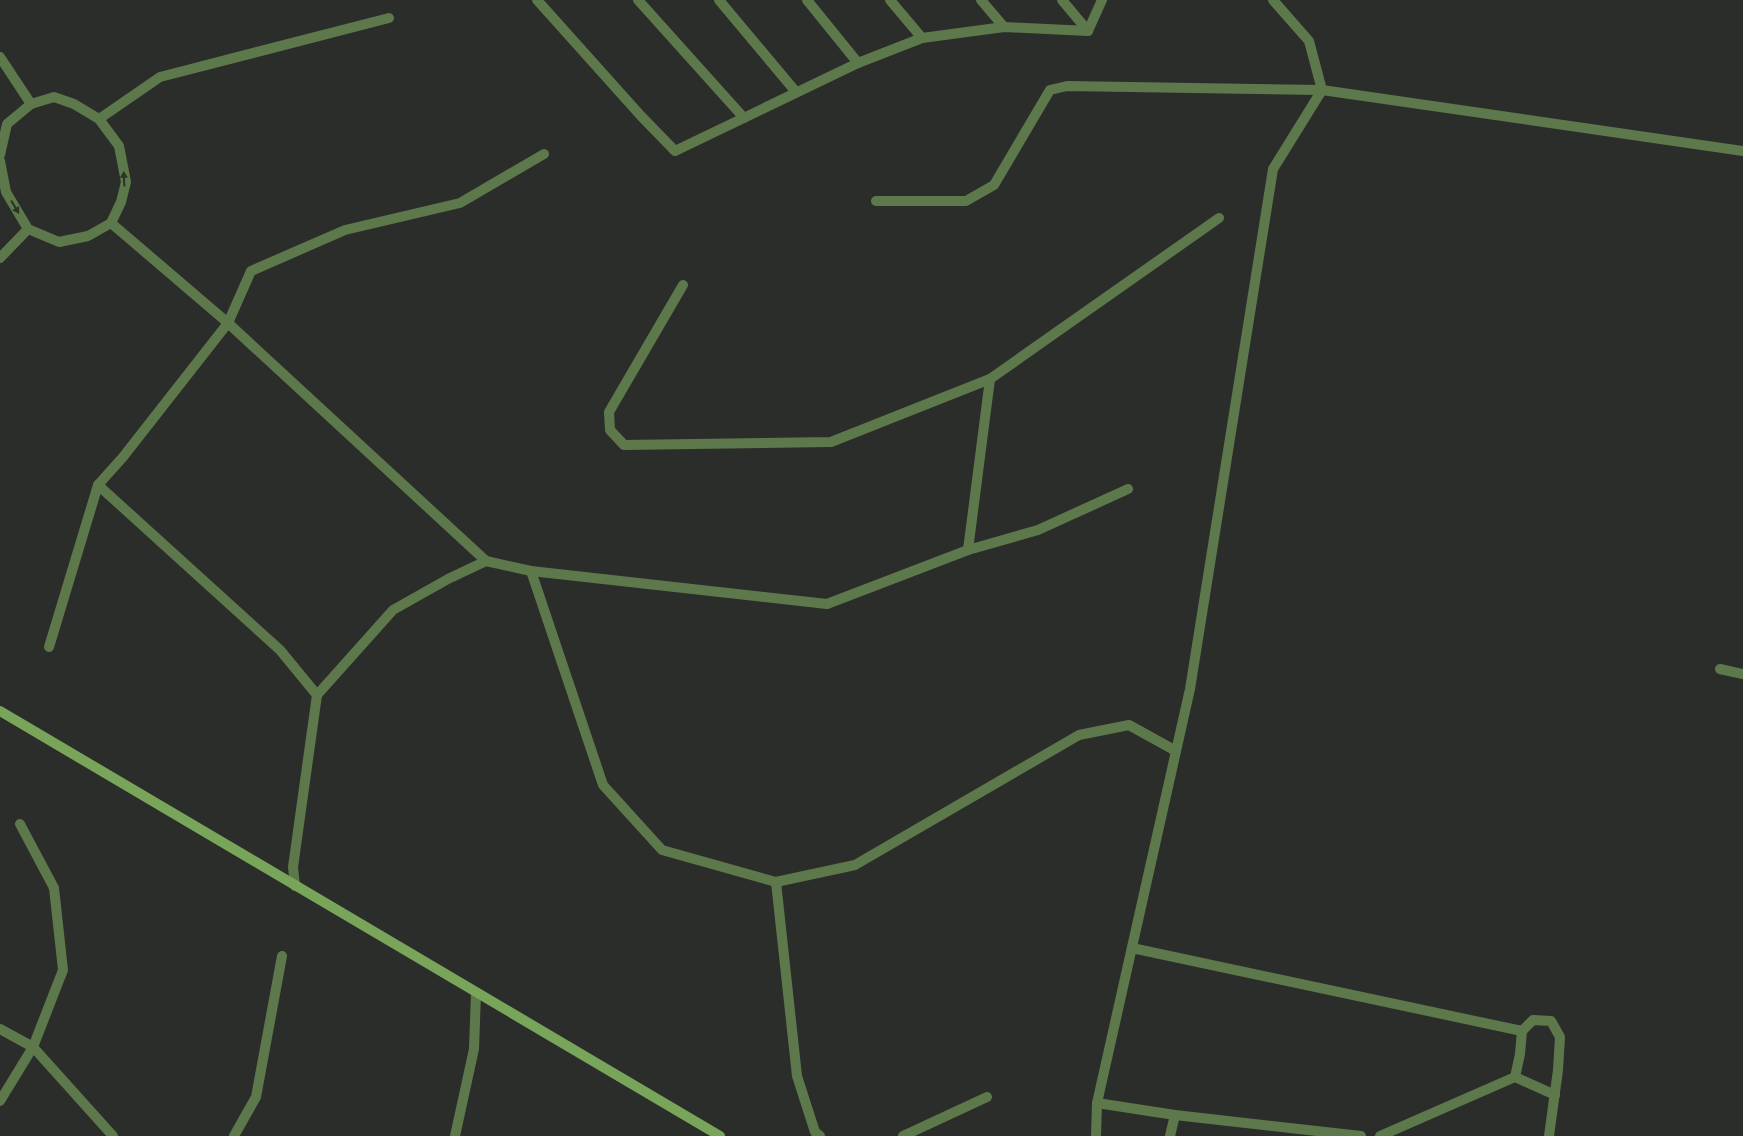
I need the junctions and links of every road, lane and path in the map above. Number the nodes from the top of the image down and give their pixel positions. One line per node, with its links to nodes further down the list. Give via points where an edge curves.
1 (537, 0): 19 (lane, via 675,151)
2 (638, 0): 19 (lane)
3 (719, 0): 17 (lane)
4 (806, 0): 15 (lane)
5 (890, 0): 13 (lane)
6 (981, 0): 11 (lane)
7 (1062, 0): 12 (lane)
8 (1102, 0): 12 (lane)
9 (1273, 0): 16 (lane, via 1309,41)
10 (389, 18): 20 (lane, via 160,77)
11 (1004, 27): 12 (lane); 13 (lane)
12 (1088, 31)
13 (922, 38): 15 (lane)
14 (0, 57): 18 (lane)
15 (858, 62): 17 (lane)
16 (1322, 90): 21 (lane); 25 (lane, via 1068,86 1050,90 994,185 966,201); 43 (lane, via 1273,169 1190,689)
17 (796, 92): 19 (lane)
18 (31, 104): 20 (lane, via 54,97); 23 (lane, via 7,124)
19 (744, 118)
20 (99, 119): 27 (lane, one-way to 20, via 126,182 119,146)
21 (1743, 151)
22 (544, 154): 31 (lane, via 460,203 346,230 251,272)
23 (0, 155)
24 (0, 161): 28 (lane, one-way to 28, via 6,192)
25 (876, 200)
26 (1219, 218): 32 (lane)
27 (111, 223): 28 (lane, via 88,236 59,242); 31 (lane)
28 (28, 229): 29 (lane)
29 (0, 258)
30 (683, 285): 32 (lane, via 609,412 610,430 624,444 831,442)
31 (228, 322): 33 (lane); 36 (lane)
32 (990, 379): 35 (lane)
33 (98, 485): 38 (lane); 41 (lane, via 280,650)
34 (1128, 489): 35 (lane, via 1038,530)
35 (968, 550): 37 (lane, via 827,604)
36 (486, 561): 37 (lane); 41 (lane, via 393,610)
37 (531, 570): 45 (lane, via 603,785 662,850)
38 (49, 647)
39 (1720, 669): 40 (lane)
40 (1743, 674)
41 (317, 695): 46 (lane, via 293,867)
42 (0, 711): 46 (main road)
43 (1176, 751): 45 (lane, via 1129,725 1079,734 855,865); 47 (lane)
44 (20, 824): 52 (lane, via 54,888 63,970)
45 (776, 882): 63 (lane, via 797,1076)
46 (295, 886): 49 (main road)
47 (1132, 948): 51 (lane); 57 (lane)
48 (282, 956): 60 (lane, via 256,1097)
49 (476, 993): 61 (lane, via 474,1049); 62 (main road)
50 (0, 1028): 52 (lane)
51 (1522, 1031): 53 (lane); 54 (lane, via 1533,1020 1551,1021 1560,1037)
52 (33, 1047): 56 (lane); 59 (lane)
53 (1515, 1077): 54 (lane); 68 (lane)
54 (1555, 1095): 69 (lane)
55 (987, 1097): 64 (lane)
56 (0, 1101)
57 (1097, 1103): 58 (lane); 65 (lane)
58 (1175, 1115): 66 (lane); 67 (lane)
59 (113, 1136)
60 (234, 1136)
61 (455, 1136)
62 (720, 1136)
63 (820, 1136)
64 (902, 1136)
65 (1096, 1136)
66 (1170, 1136)
67 (1361, 1136)
68 (1380, 1136)
69 (1549, 1136)

